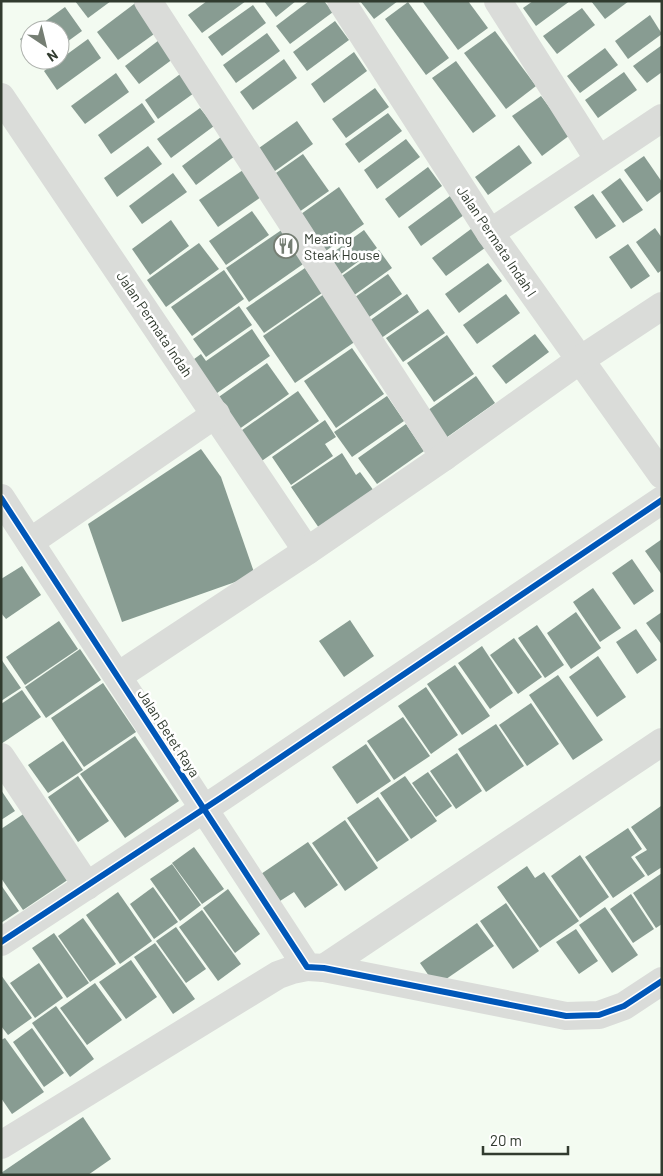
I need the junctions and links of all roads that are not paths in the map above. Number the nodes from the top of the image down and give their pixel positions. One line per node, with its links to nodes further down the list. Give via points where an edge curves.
1 (148, 1): 11 (street)
2 (341, 1): 7 (street, Jalan Permata Indah I)
3 (498, 1): 6 (street)
4 (1, 97): 10 (street, Jalan Permata Indah)
5 (662, 118): 6 (street)
6 (599, 160): 7 (street)
7 (490, 233): 9 (street, Jalan Permata Indah I)
8 (662, 306): 9 (street)
9 (580, 360): 11 (street); 12 (street, Jalan Permata Indah I)
10 (216, 414): 15 (street); 16 (street, Jalan Permata Indah)
11 (444, 457): 16 (street)
12 (662, 475)
13 (1, 498): 15 (street, Jalan Betet Raya)
14 (662, 500): 20 (street)
15 (30, 542): 17 (street, Jalan Betet Raya)
16 (307, 551): 17 (street)
17 (118, 676): 20 (street, Jalan Betet Raya)
18 (662, 742): 23 (street)
19 (1, 757): 21 (street)
20 (203, 809): 21 (street); 23 (street, Jalan Betet Raya)
21 (87, 886): 22 (street)
22 (1, 942)
23 (316, 967): 24 (street, via 566,1016 599,1015); 25 (street, via 278,975)
24 (656, 990)
25 (1, 1145)

